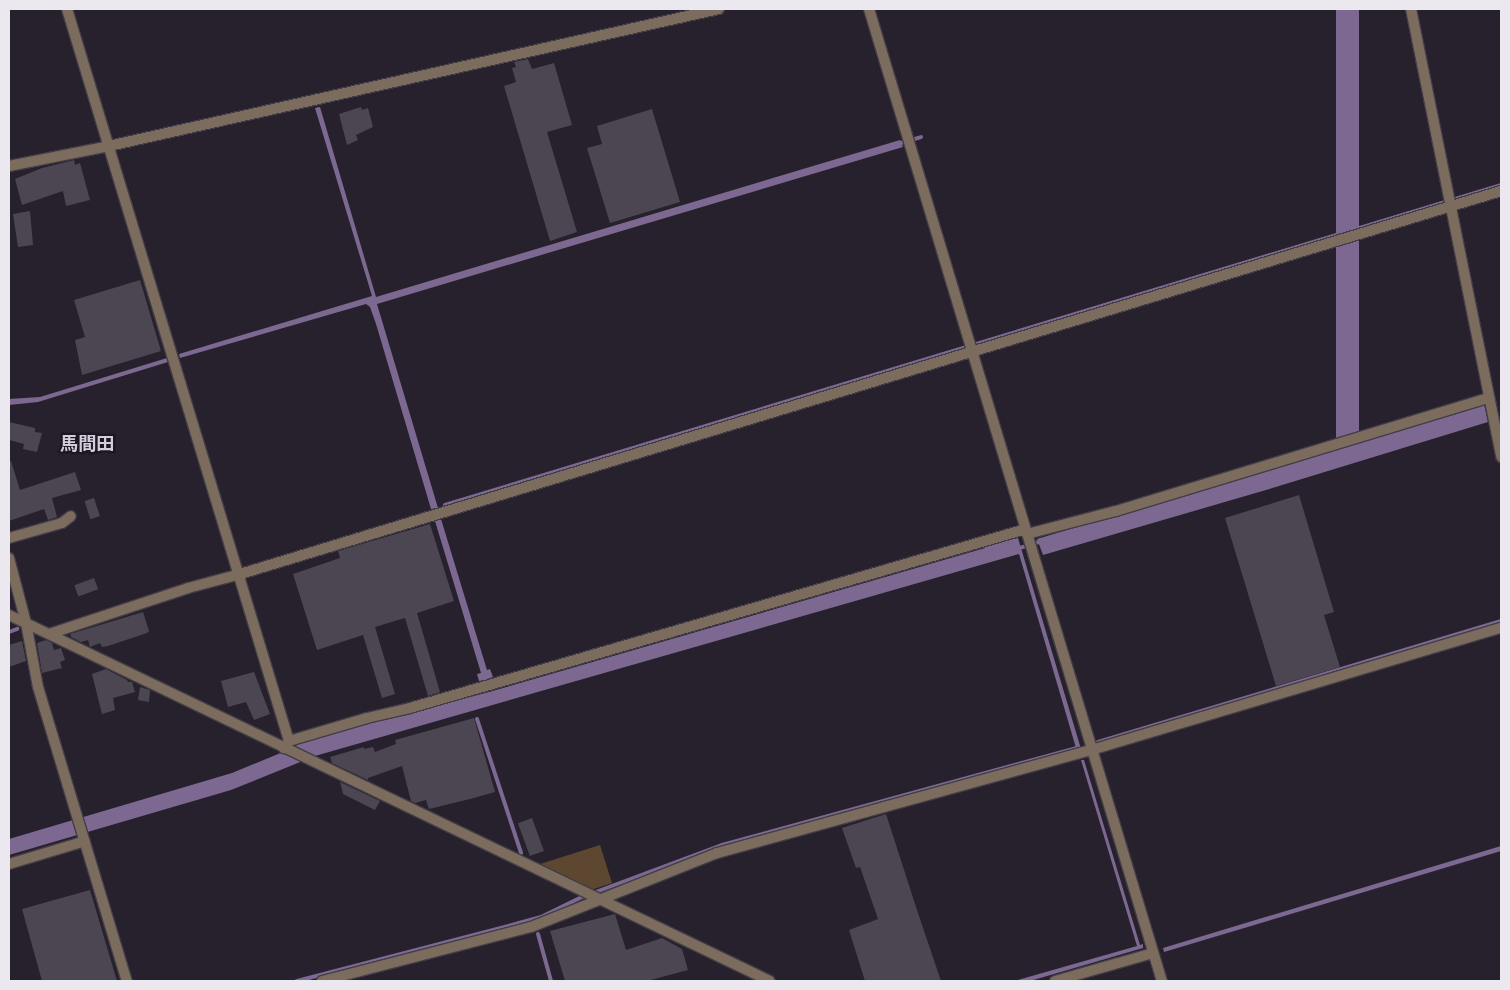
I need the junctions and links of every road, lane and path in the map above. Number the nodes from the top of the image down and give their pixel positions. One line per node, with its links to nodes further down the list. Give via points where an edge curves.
1 (67, 9): 5 (street)
2 (719, 9): 5 (street)
3 (869, 9): 9 (street)
4 (1411, 9): 8 (street)
5 (109, 146): 6 (street); 16 (street)
6 (9, 166)
7 (1501, 190): 8 (street)
8 (1451, 206): 9 (street); 10 (street)
9 (973, 351): 13 (street); 16 (street)
10 (1489, 398): 11 (street); 13 (street, via 1116,511)
11 (1501, 458)
12 (71, 516): 14 (street, via 62,523)
13 (1027, 533): 21 (street, via 367,718); 22 (street)
14 (9, 538)
15 (9, 558): 18 (street)
16 (237, 575): 20 (street); 21 (street)
17 (9, 615): 18 (street)
18 (26, 623): 20 (street); 23 (street, via 38,687)
19 (1501, 628): 22 (street)
20 (49, 634): 21 (street)
21 (286, 746): 25 (street, via 309,761)
22 (1091, 750): 25 (street, via 716,853); 26 (street)
23 (85, 841): 24 (street); 27 (street)
24 (9, 864)
25 (599, 898): 28 (street, via 530,927); 29 (street)
26 (1153, 953): 30 (street); 31 (street)
27 (127, 981)
28 (322, 981)
29 (770, 981)
30 (1055, 981)
31 (1162, 981)

